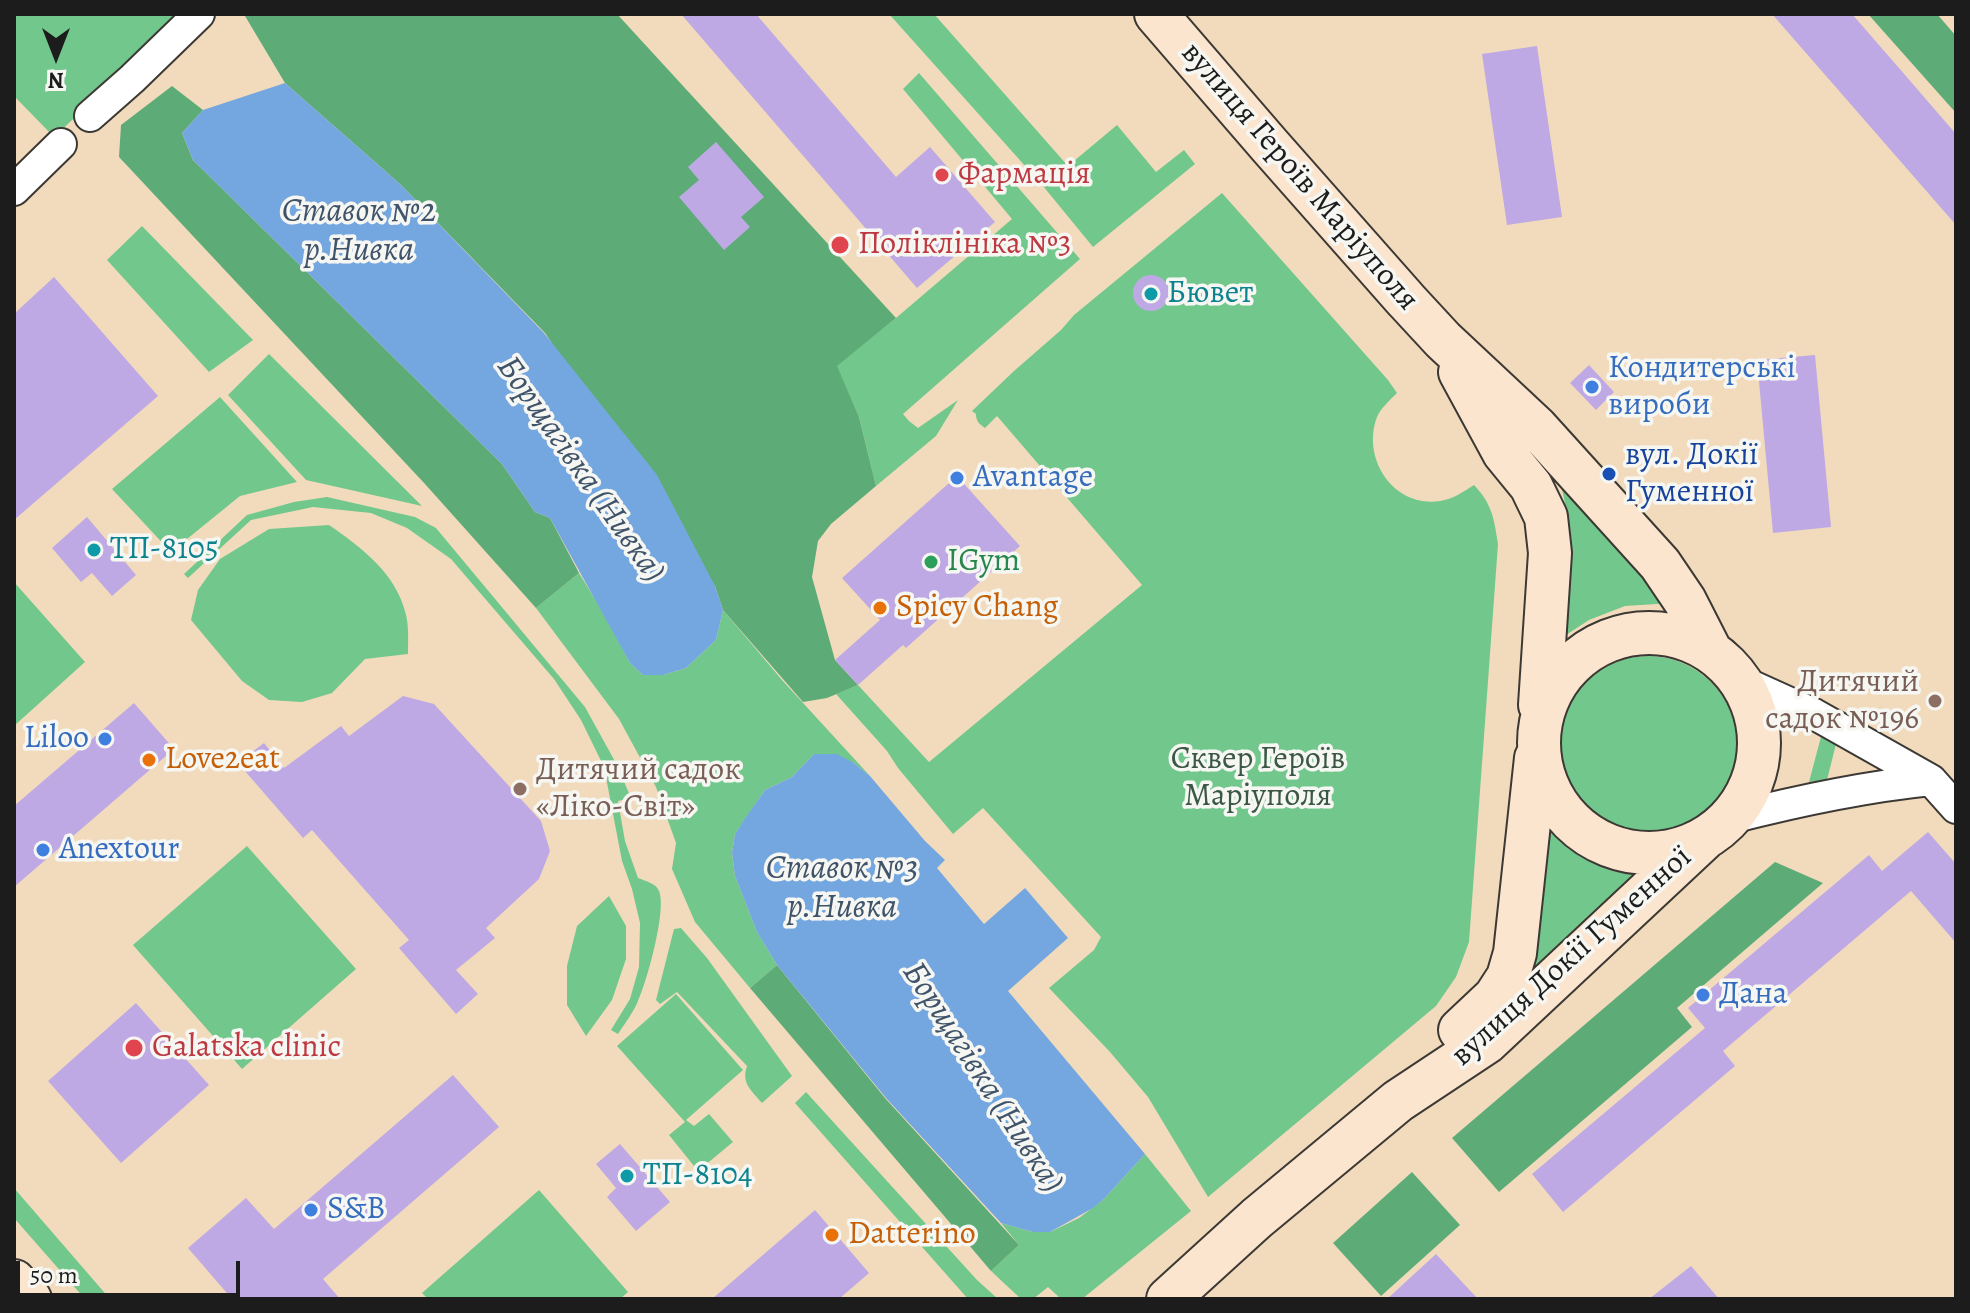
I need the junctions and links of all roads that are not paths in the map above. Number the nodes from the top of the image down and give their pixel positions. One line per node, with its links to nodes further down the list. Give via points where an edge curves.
1 (199, 14): 3 (street)
2 (1156, 14): 6 (street, вулиця Героїв Маріуполя)
3 (90, 116)
4 (61, 144): 5 (street)
5 (14, 190)
6 (1443, 340): 7 (street, вулиця Героїв Маріуполя, via 1536,427 1660,564); 9 (street, вулиця Героїв Маріуполя, via 1504,453 1531,486 1546,517 1550,553)
7 (1710, 650): 8 (street); 9 (street, via 1680,637 1647,632 1614,638 1584,652 1561,675)
8 (1741, 681): 10 (street, via 1814,714); 12 (street, via 1760,737 1757,766 1747,794)
9 (1538, 734): 12 (street, via 1545,782 1564,815 1594,839 1630,852 1668,852); 13 (street, вулиця Докії Гуменної, via 1515,953 1508,977)
10 (1931, 780): 11 (street); 12 (street, вулиця Докії Гуменної, via 1810,798)
11 (1956, 808)
12 (1718, 829): 13 (street, вулиця Докії Гуменної, via 1487,1042)
13 (1398, 1101): 16 (street, вулиця Докії Гуменної)
14 (14, 1281): 15 (street)
15 (30, 1299)
16 (1168, 1299)

